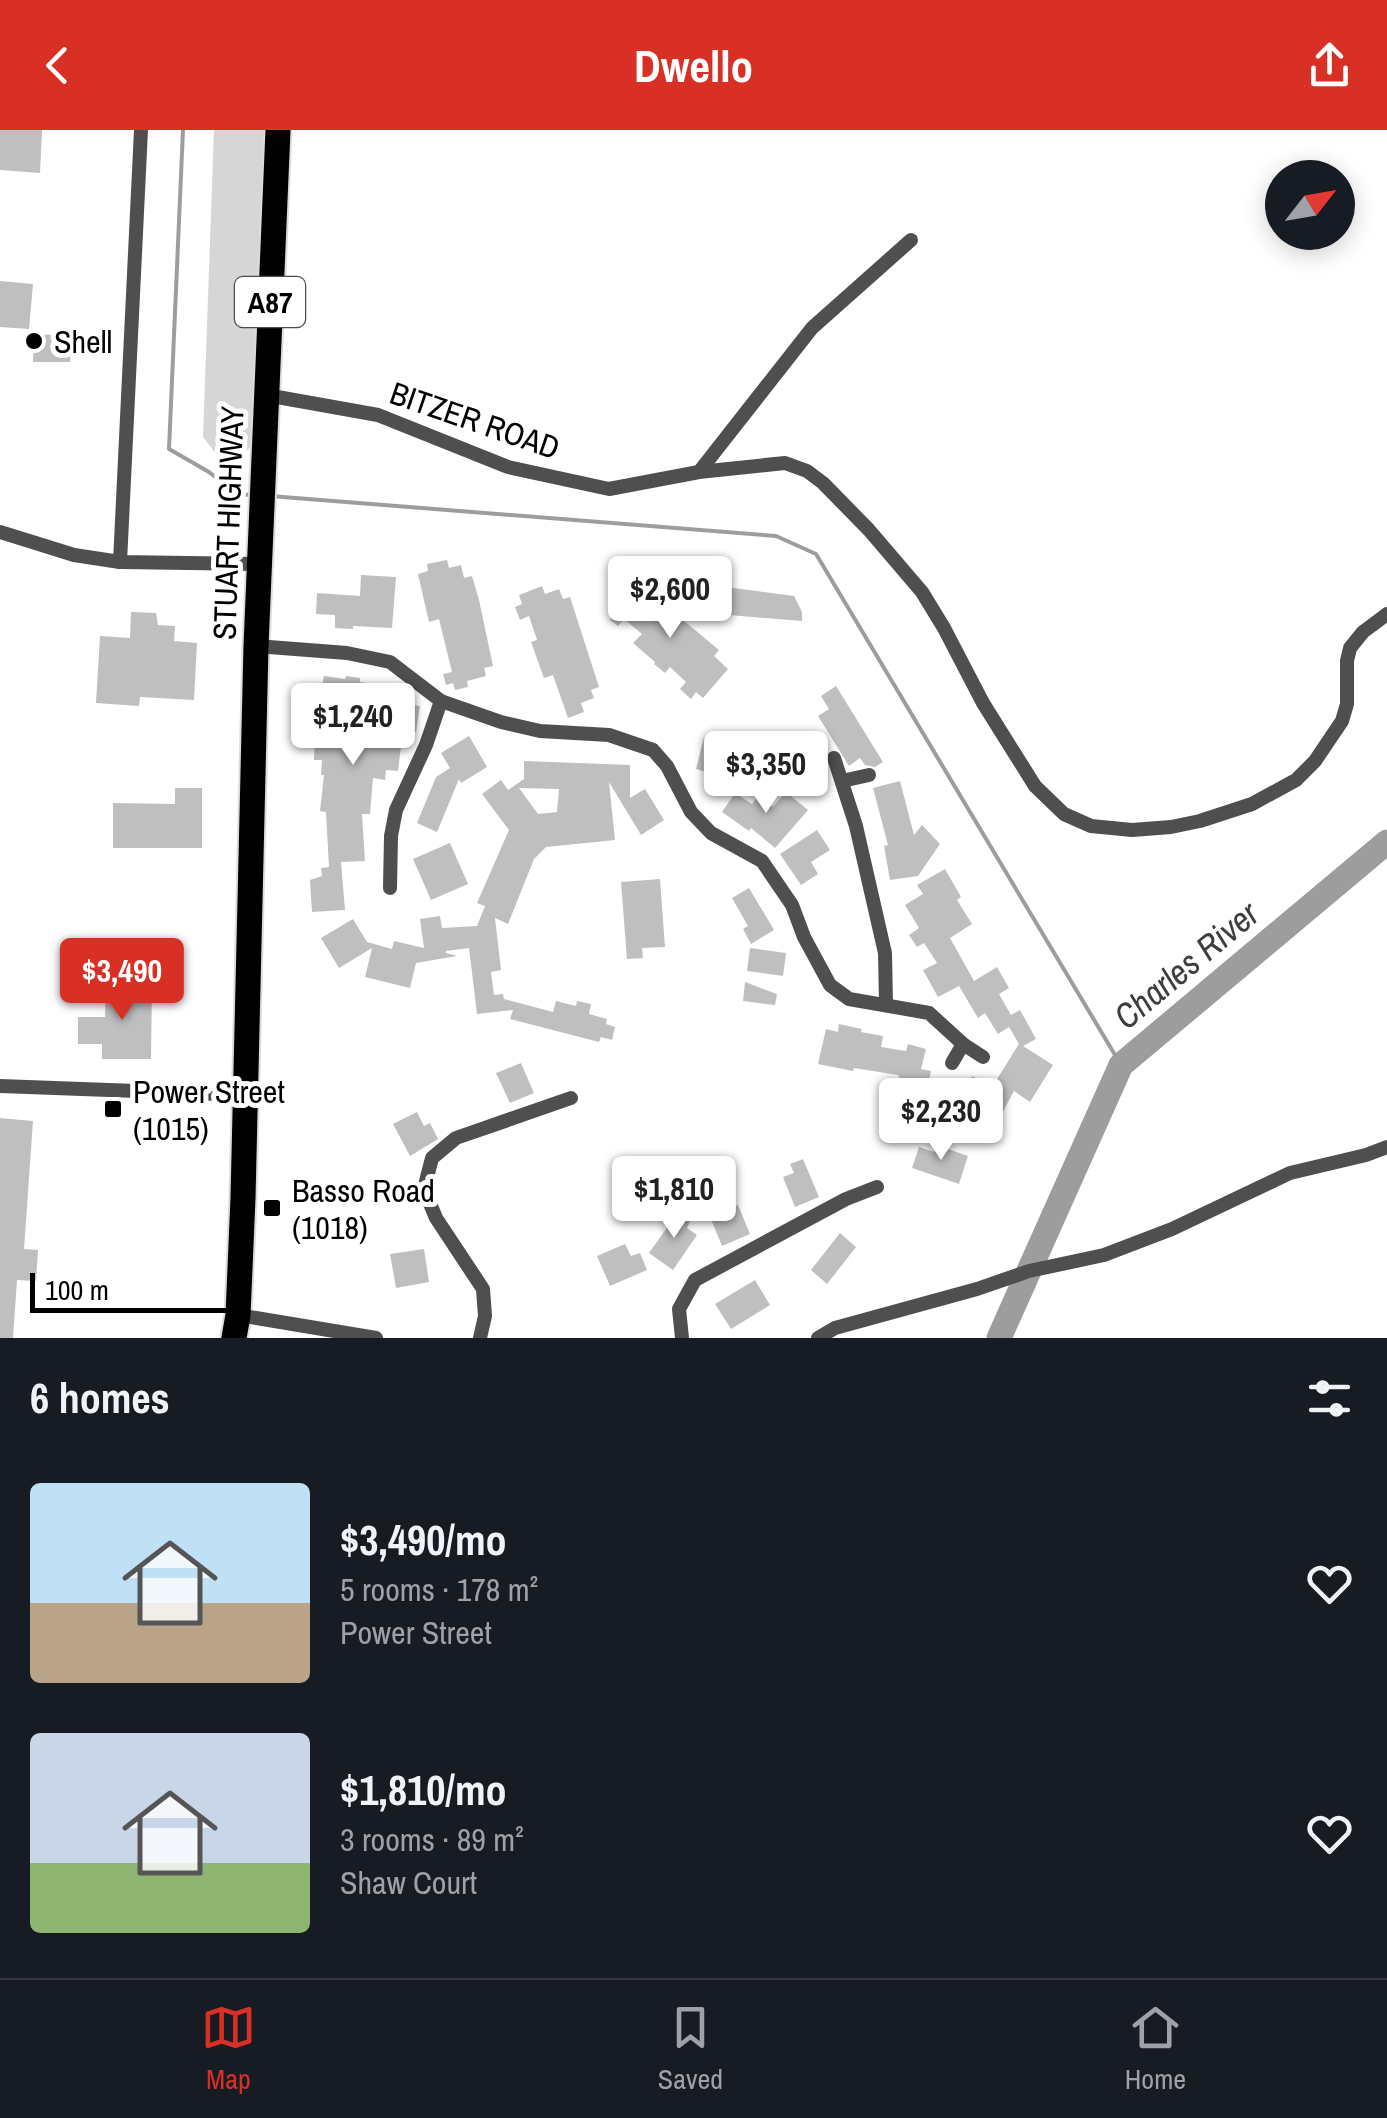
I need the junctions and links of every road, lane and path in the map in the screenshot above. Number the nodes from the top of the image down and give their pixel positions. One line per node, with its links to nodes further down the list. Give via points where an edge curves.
1 (141, 130): 7 (street)
2 (278, 130): 4 (highway, STUART HIGHWAY / A87)
3 (911, 240): 5 (street, via 812,328)
4 (266, 394): 5 (street, BITZER ROAD, via 378,415 508,466 610,489); 8 (highway, STUART HIGHWAY / A87)
5 (699, 472): 9 (street, BITZER ROAD, via 785,463 822,483 930,604 1034,786 1064,814 1091,826 1132,830 1200,821 1296,780 1342,721 1350,648)
6 (0, 532): 7 (street)
7 (120, 562): 8 (street)
8 (260, 564): 10 (highway, STUART HIGHWAY / A87)
9 (1387, 614)
10 (256, 646): 11 (street, via 390,662); 21 (highway, STUART HIGHWAY / A87)
11 (441, 701): 15 (street, via 396,810); 16 (street, via 501,722 608,736 653,750 711,833 762,860 830,985 849,999)
12 (834, 758): 14 (street)
13 (869, 775): 14 (street)
14 (842, 781): 16 (street, via 885,954)
15 (390, 888)
16 (886, 1004): 17 (street, via 929,1013)
17 (963, 1044): 18 (street); 19 (street)
18 (983, 1057)
19 (952, 1063)
20 (0, 1086): 21 (street)
21 (245, 1095): 25 (highway, STUART HIGHWAY / A87)
22 (570, 1098): 27 (street, via 456,1138 432,1158 424,1189 483,1289)
23 (1387, 1148): 29 (street, via 1290,1173 1104,1255 1029,1271)
24 (877, 1187): 28 (street, via 695,1280 679,1308)
25 (236, 1327): 26 (street)
26 (376, 1338)
27 (480, 1338)
28 (682, 1338)
29 (818, 1338)

